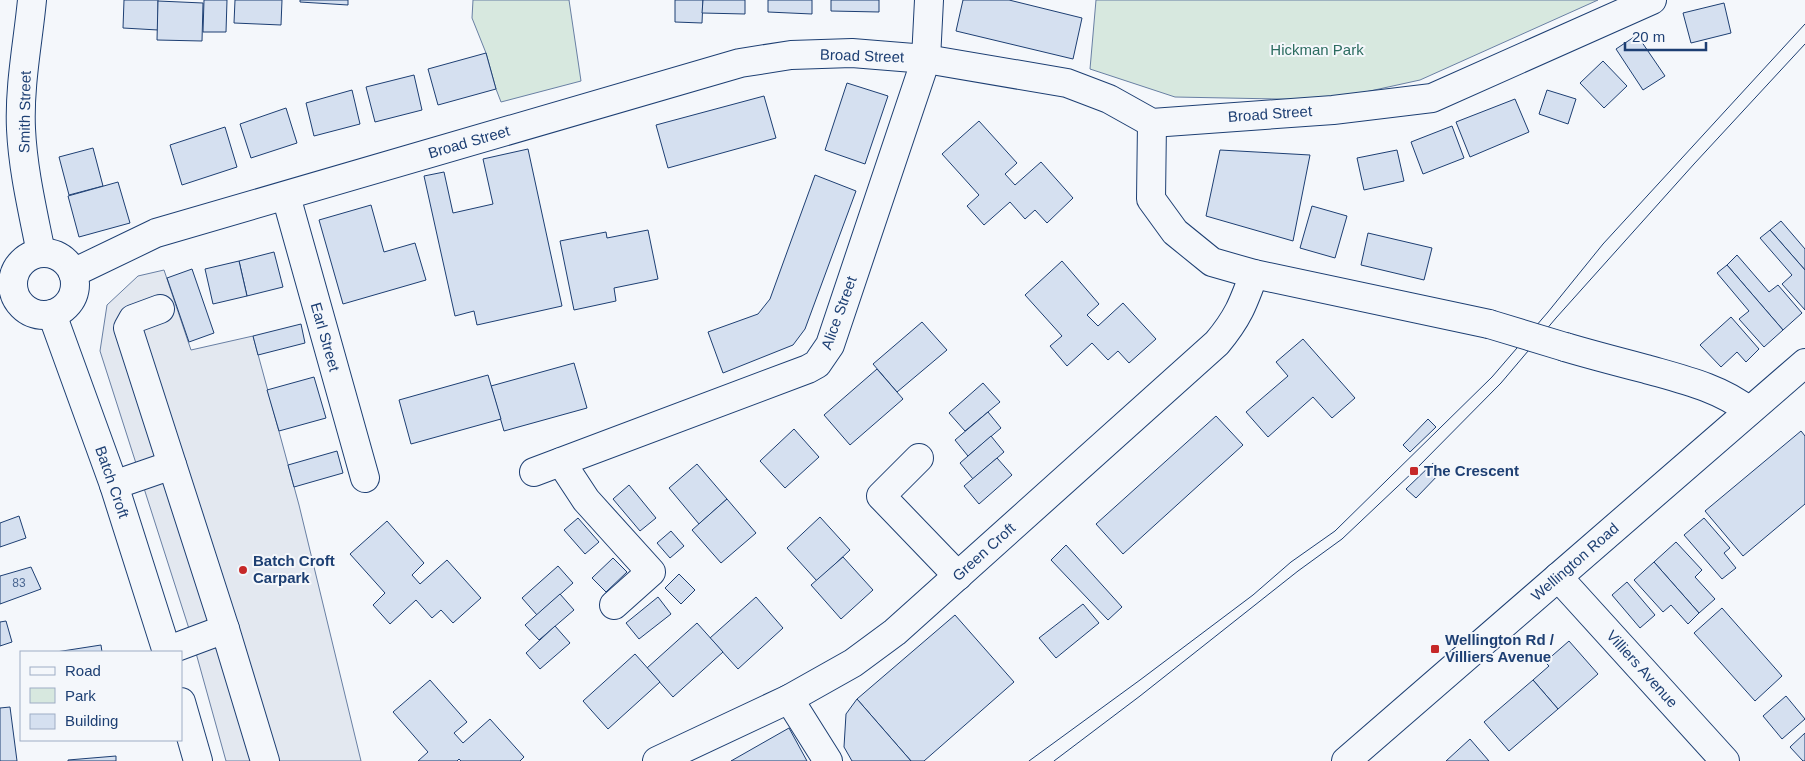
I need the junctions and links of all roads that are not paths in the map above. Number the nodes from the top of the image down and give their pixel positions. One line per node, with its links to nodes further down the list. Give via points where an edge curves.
1 (32, 0): 7 (main road, Smith Street, via 21,127 24,170)
2 (929, 0): 4 (main road, Alice Street)
3 (1652, 0): 5 (main road, Broad Street, via 1432,98 1333,110)
4 (926, 59): 5 (main road, Broad Street, via 1067,83 1109,99); 6 (main road, Broad Street, via 852,53 790,55 740,63); 16 (main road, Alice Street, via 830,345 817,364)
5 (1152, 123): 9 (main road, via 1151,199 1175,232 1212,262)
6 (286, 196): 8 (main road, Broad Street, via 156,233); 19 (main road, Earl Street)
7 (41, 253): 8 (main road, via 60,258); 10 (main road, via 25,259 18,266)
8 (73, 273): 12 (main road, via 74,293 69,303)
9 (1254, 274): 14 (main road, bridge, via 1489,324 1688,381 1737,400); 21 (main road, Green Croft, via 1242,308 1217,343)
10 (7, 291): 12 (main road, via 32,313)
11 (160, 309): 17 (main road, via 133,318 128,328)
12 (52, 314): 20 (main road, Batch Croft)
13 (1801, 373): 14 (main road, Wellington Road)
14 (1749, 411): 22 (main road, Wellington Road)
15 (919, 458): 21 (main road, via 881,496)
16 (561, 462): 18 (main road, Alice Street); 23 (main road, via 586,500 651,572)
17 (172, 465): 20 (main road); 24 (main road)
18 (534, 472)
19 (365, 478)
20 (114, 485): 25 (main road, Batch Croft)
21 (958, 576): 27 (main road, Green Croft, via 895,632 853,662)
22 (1558, 577): 33 (main road, Wellington Road); 34 (main road, Villiers Avenue)
23 (614, 605)
24 (225, 630): 26 (main road); 30 (main road)
25 (167, 651)
26 (170, 651)
27 (790, 699): 31 (main road, Green Croft); 32 (main road)
28 (182, 705): 29 (main road)
29 (198, 761)
30 (265, 761)
31 (657, 761)
32 (828, 761)
33 (1346, 761)
34 (1725, 761)

